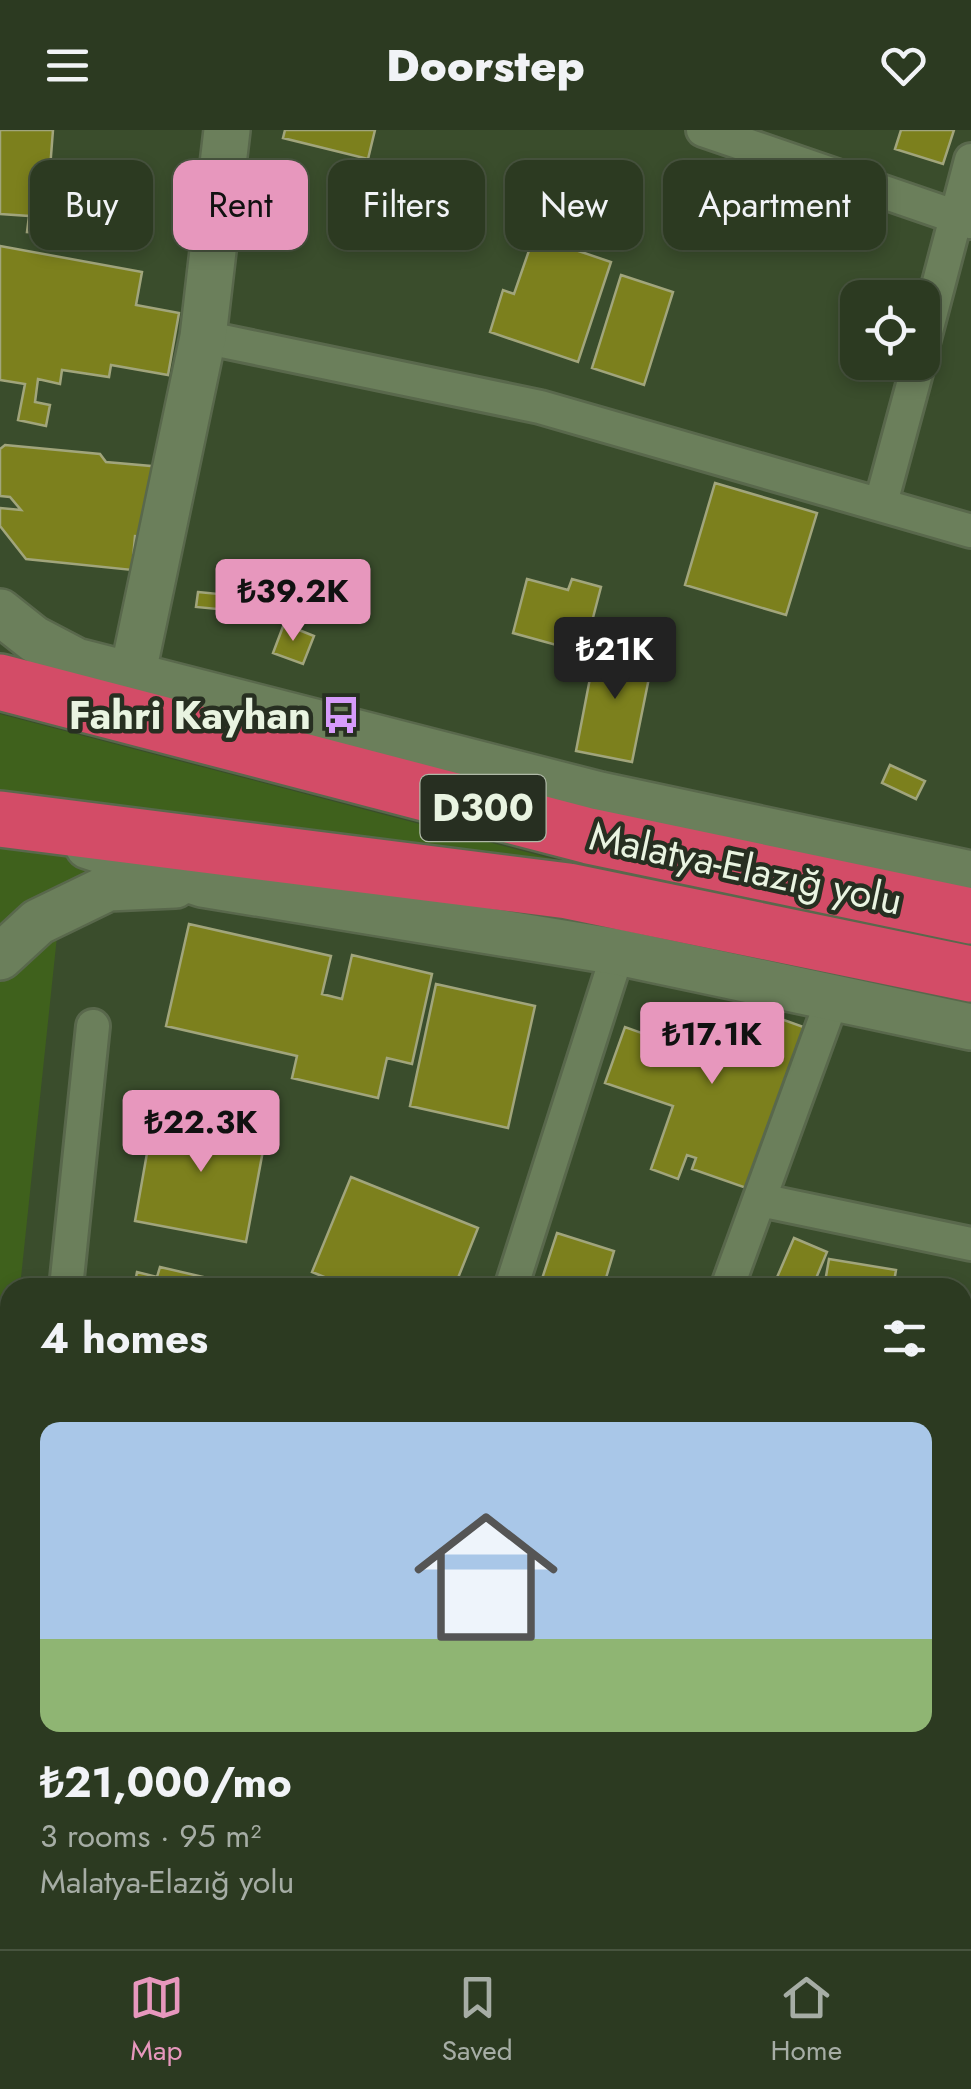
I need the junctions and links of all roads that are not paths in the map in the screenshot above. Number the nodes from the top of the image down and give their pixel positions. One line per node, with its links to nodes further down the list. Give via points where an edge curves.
1 (227, 130): 6 (street)
2 (703, 130): 4 (street)
3 (971, 160): 4 (street)
4 (964, 220): 5 (street)
5 (940, 293)
6 (203, 337): 8 (street, via 540,407); 14 (street)
7 (913, 380): 8 (street)
8 (882, 503): 9 (street)
9 (971, 531)
10 (0, 612): 11 (street)
11 (76, 661): 12 (street); 14 (street)
12 (0, 667)
13 (0, 682): 14 (highway, Malatya-Elazığ yolu / D300)
14 (129, 694): 16 (street); 18 (highway, Malatya-Elazığ yolu / D300, via 589,836)
15 (7, 820): 17 (street); 21 (highway, Malatya-Elazığ yolu / D300, via 568,891)
16 (971, 874)
17 (202, 884): 19 (street); 20 (street, via 108,888 38,922)
18 (971, 916)
19 (618, 952): 22 (street); 28 (street)
20 (0, 957)
21 (971, 974)
22 (832, 1000): 24 (street); 25 (street)
23 (93, 1026): 27 (street)
24 (971, 1028)
25 (760, 1200): 26 (street); 29 (street)
26 (971, 1244)
27 (67, 1278)
28 (515, 1278)
29 (731, 1278)

